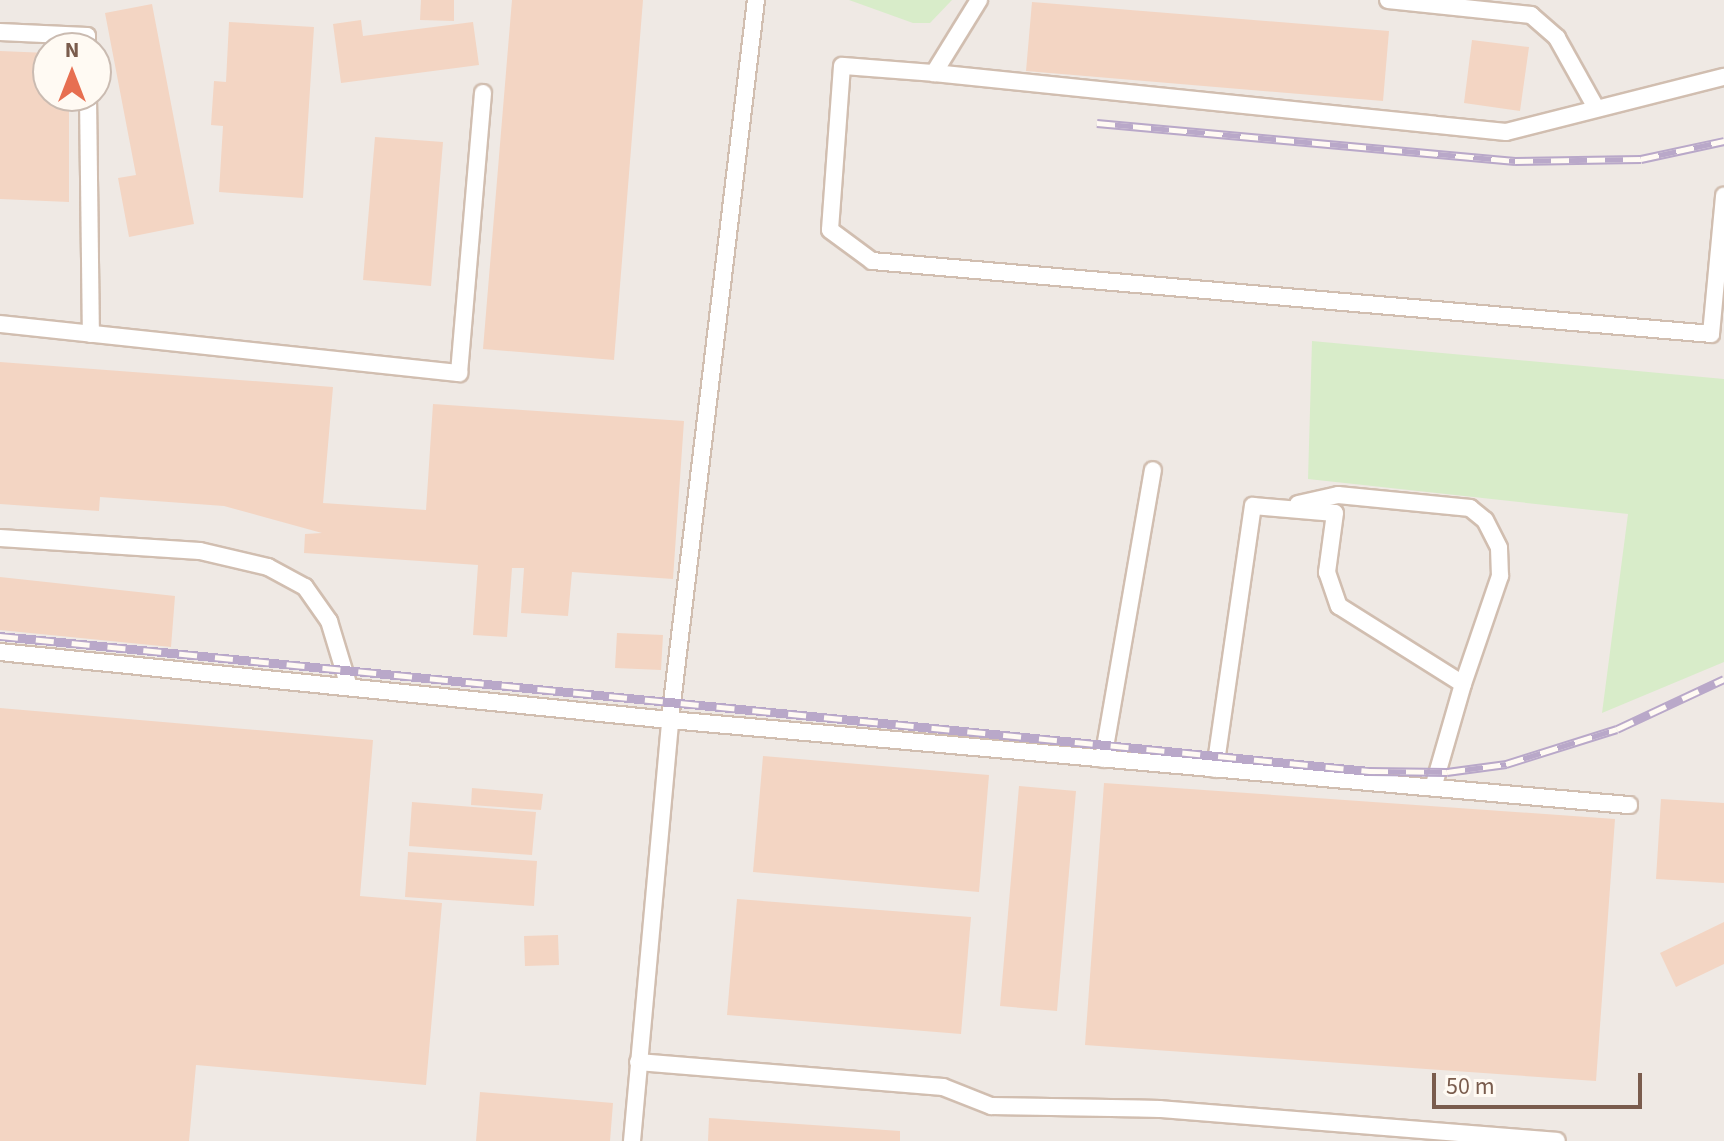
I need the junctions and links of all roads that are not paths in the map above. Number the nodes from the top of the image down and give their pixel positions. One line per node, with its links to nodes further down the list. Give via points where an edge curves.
1 (756, 0): 20 (lane)
2 (979, 0): 6 (lane)
3 (1388, 0): 9 (lane, via 1531,15 1557,38)
4 (0, 32): 5 (lane)
5 (32, 33)
6 (934, 73): 9 (lane, via 1506,132); 11 (lane, via 842,66 830,230 872,261 1711,334)
7 (1724, 77): 9 (lane)
8 (483, 93): 13 (lane, via 459,373)
9 (1595, 106)
10 (88, 112): 13 (lane)
11 (1724, 196)
12 (0, 324): 13 (lane)
13 (91, 334)
14 (1153, 470): 21 (lane)
15 (1281, 508): 18 (lane, via 1335,513 1327,572 1339,606); 18 (lane, via 1338,495 1470,508 1485,520 1499,548 1500,576); 22 (lane, via 1253,506)
16 (0, 538): 19 (lane, via 200,551 268,567 305,587 329,621)
17 (0, 652): 19 (lane)
18 (1463, 684): 23 (lane)
19 (349, 687): 20 (lane)
20 (670, 720): 21 (lane); 25 (lane)
21 (1103, 759): 22 (lane)
22 (1215, 769): 23 (lane)
23 (1433, 788): 24 (lane)
24 (1629, 805)
25 (638, 1062): 26 (lane); 27 (lane, via 943,1087 991,1106 1160,1109)
26 (632, 1141)
27 (1557, 1141)

